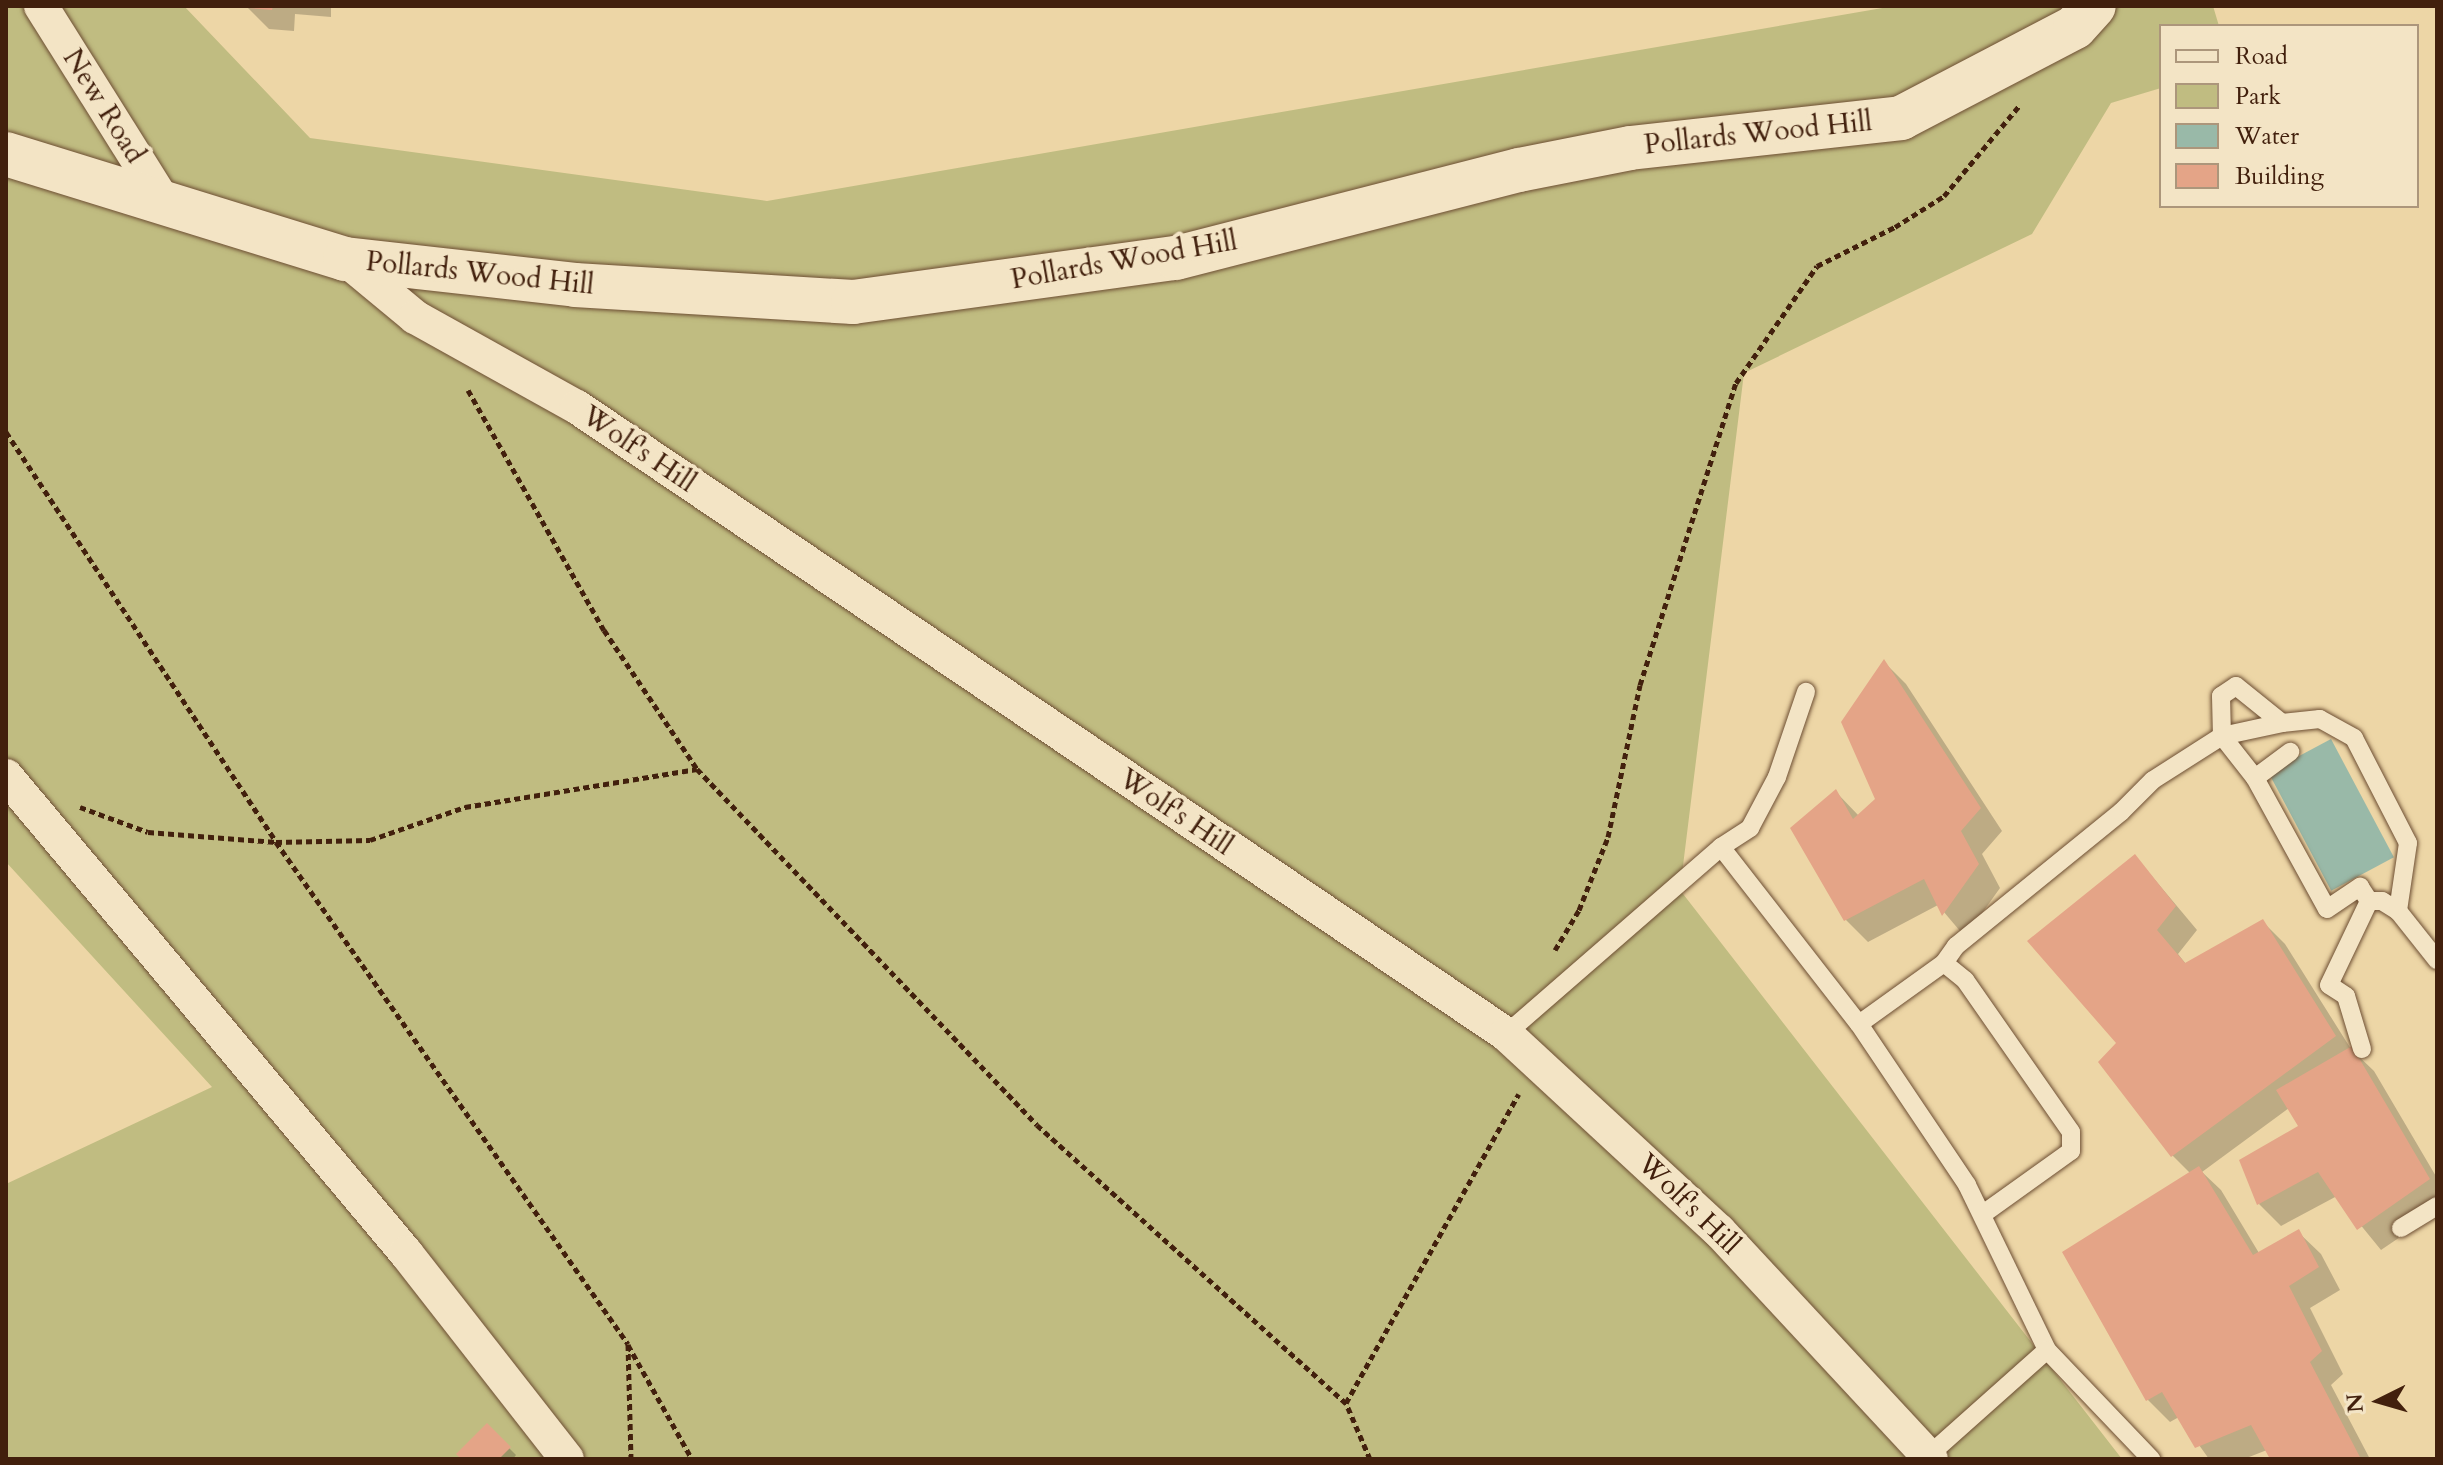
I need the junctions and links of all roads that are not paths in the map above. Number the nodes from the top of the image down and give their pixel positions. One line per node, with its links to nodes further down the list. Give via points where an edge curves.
1 (41, 6): 4 (street, New Road)
2 (2094, 6): 5 (street, Pollards Wood Hill, via 2075,27 1901,118 1630,148 1519,170 1176,258 853,302 575,285)
3 (6, 154): 4 (street, Pollards Wood Hill)
4 (167, 207): 5 (street, Pollards Wood Hill)
5 (345, 259): 18 (street, Wolf's Hill, via 415,317 577,407)
6 (1806, 692): 12 (lane, via 1777,777 1750,828)
7 (2282, 723): 8 (lane); 8 (lane, via 2236,686 2221,696); 14 (lane, via 2320,719 2354,738 2408,843)
8 (2222, 736): 11 (lane); 16 (lane, via 2153,780 1956,946)
9 (2290, 752): 11 (lane)
10 (6, 776): 25 (street, via 406,1253)
11 (2255, 778): 13 (lane, via 2327,909 2360,887)
12 (1721, 847): 17 (lane); 18 (lane)
13 (2369, 901): 14 (lane, via 2382,901); 19 (lane, via 2329,985 2346,996)
14 (2398, 911): 15 (lane)
15 (2437, 960)
16 (1944, 963): 17 (lane); 21 (lane, via 1965,980 2071,1132 2071,1151)
17 (1859, 1024): 21 (lane)
18 (1506, 1034): 24 (street, Wolf's Hill, via 1719,1231)
19 (2362, 1049)
20 (2437, 1206): 22 (lane)
21 (1983, 1214): 23 (lane)
22 (2401, 1228)
23 (2047, 1350): 24 (lane); 26 (lane)
24 (1930, 1457)
25 (567, 1459)
26 (2151, 1459)

